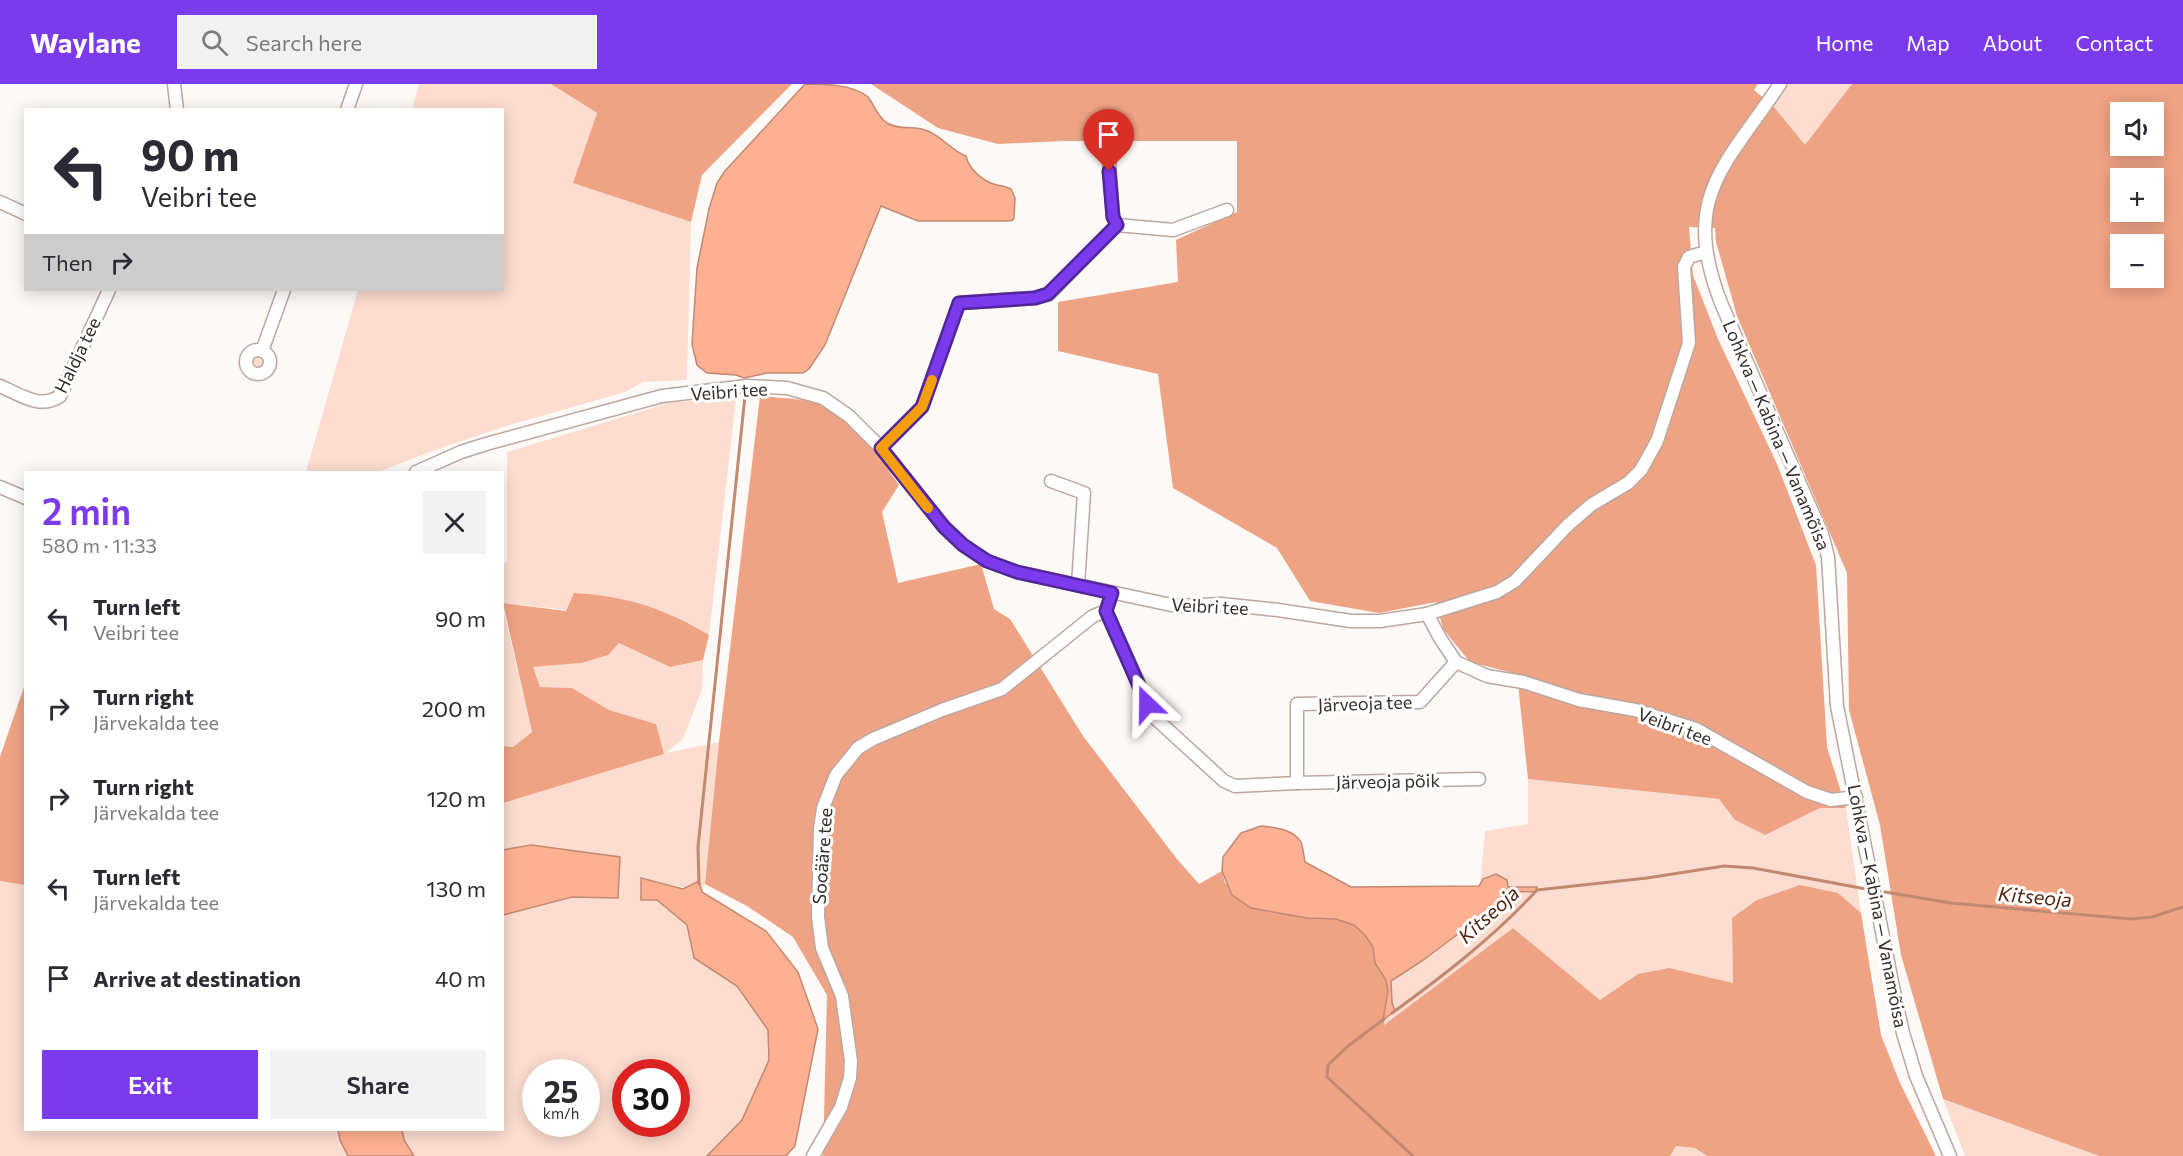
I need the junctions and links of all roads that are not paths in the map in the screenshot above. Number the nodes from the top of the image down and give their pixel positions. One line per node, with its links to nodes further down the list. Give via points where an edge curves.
1 (174, 84): 4 (street)
2 (356, 84): 5 (street)
3 (1780, 84): 11 (street, Lohkva — Kabina — Vanamõisa, via 1715,180 1706,211)
4 (177, 108)
5 (348, 108)
6 (1107, 132): 10 (street, via 1113,217)
7 (0, 202): 9 (street)
8 (1227, 210): 10 (street, via 1173,230)
9 (24, 213)
10 (1117, 225): 16 (street, via 1048,294 959,303 922,407)
11 (1706, 252): 24 (street, Veibri tee, via 1689,257 1684,267 1689,343 1657,441 1641,470 1575,519 1515,581 1497,592); 28 (street, Lohkva — Kabina — Vanamõisa, via 1721,303 1822,534 1828,557 1837,706)
12 (109, 291): 15 (street, Haldja tee, via 60,396 41,402)
13 (284, 291): 14 (street)
14 (262, 351)
15 (0, 386)
16 (881, 448): 17 (street, Veibri tee, via 849,416 823,398 787,388 747,386 662,396 486,444); 21 (street, Veibri tee, via 963,545 987,561 1017,572)
17 (418, 471)
18 (1051, 481): 21 (street, via 1083,493)
19 (0, 487): 20 (street)
20 (24, 497)
21 (1078, 585): 22 (street, Veibri tee)
22 (1112, 593): 23 (street); 24 (street, Veibri tee, via 1176,606 1221,604 1351,621)
23 (1106, 611): 27 (street, via 1154,717 1224,781 1235,786); 29 (street, Sooääre tee, via 1094,616 1002,689 873,739 858,748 836,775 823,808 820,829 818,917 822,948 842,996 851,1069 848,1091)
24 (1428, 614): 25 (street)
25 (1456, 662): 27 (street, Järveoja tee, via 1420,702 1297,704); 28 (street, Veibri tee, via 1487,676 1635,710 1696,729 1807,792 1831,800)
26 (1479, 779): 27 (street, Järveoja põik)
27 (1297, 783)
28 (1856, 797): 30 (street, Lohkva — Kabina — Vanamõisa, via 1903,1033 1916,1076)
29 (813, 1156)
30 (1950, 1156)

